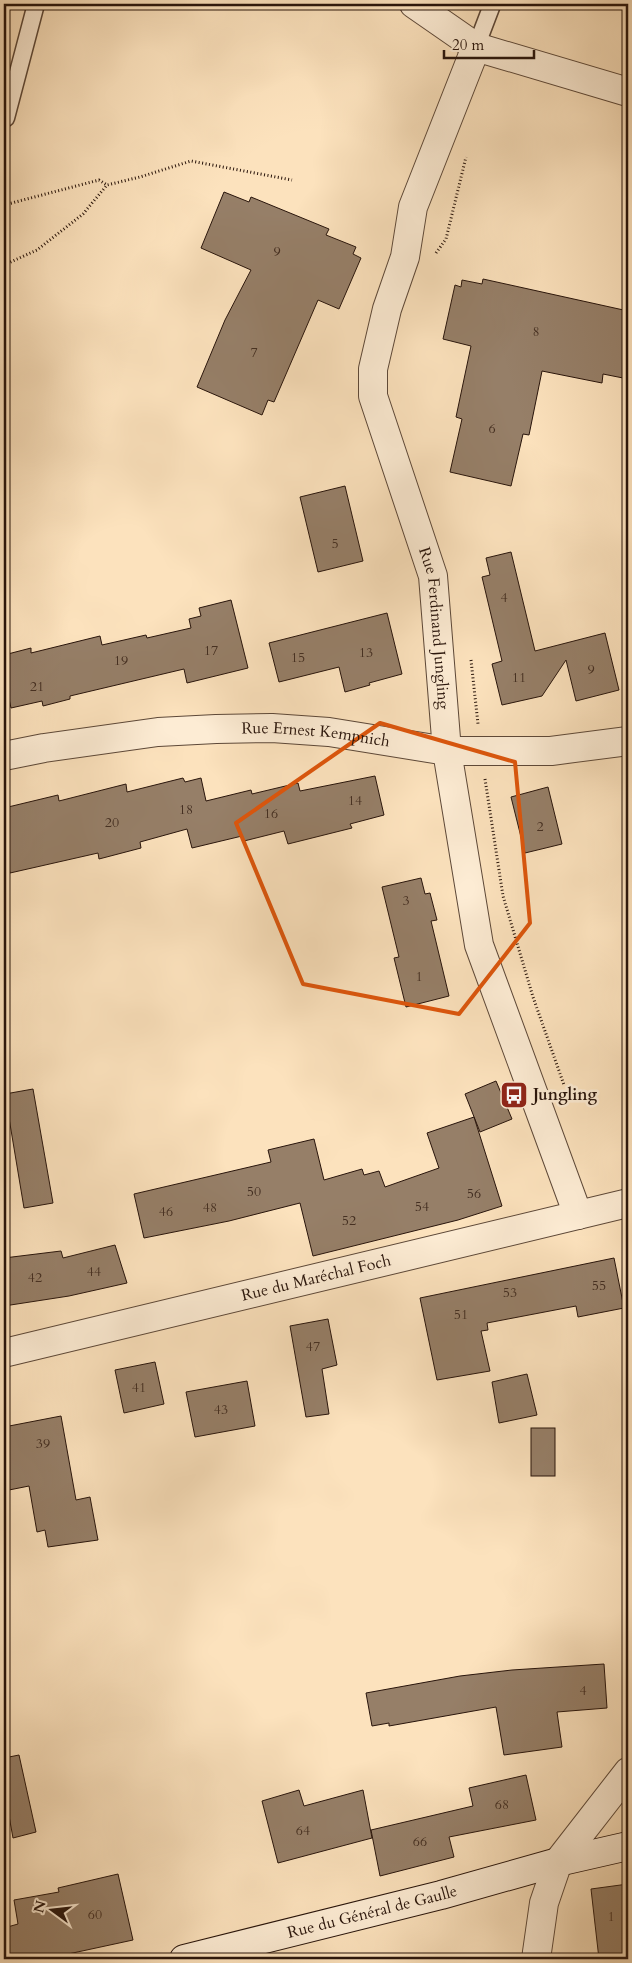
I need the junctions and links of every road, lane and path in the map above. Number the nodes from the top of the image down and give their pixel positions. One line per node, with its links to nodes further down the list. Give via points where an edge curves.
1 (36, 4): 6 (lane)
2 (414, 4): 4 (street)
3 (492, 5): 4 (lane)
4 (476, 47): 5 (street); 15 (street, Rue Ferdinand Jungling, via 413,207 405,257 387,309 373,369 373,396 433,576)
5 (628, 92)
6 (6, 118)
7 (468, 150): 11 (path, via 446,239)
8 (292, 180): 9 (path, via 190,161)
9 (107, 184): 10 (path, via 99,180); 12 (path, via 84,214 37,250)
10 (4, 205)
11 (431, 260)
12 (4, 265)
13 (471, 655): 16 (path)
14 (628, 741): 16 (street, Rue Ernest Kempnich, via 552,751)
15 (447, 751): 16 (street, Rue Ernest Kempnich); 17 (street, Rue Ernest Kempnich, via 330,732 272,728 158,732); 20 (street, Rue Ferdinand Jungling, via 480,945)
16 (481, 751): 18 (path, via 503,896)
17 (4, 756)
18 (565, 1089)
19 (628, 1203): 20 (street, Rue du Maréchal Foch)
20 (578, 1215): 21 (street, Rue du Maréchal Foch)
21 (4, 1353)
22 (628, 1772): 24 (street)
23 (628, 1846): 24 (street, Rue du Général de Gaulle)
24 (558, 1862): 25 (street, Rue du Général de Gaulle, via 441,1895); 26 (street, via 544,1903)
25 (184, 1959)
26 (536, 1959)

